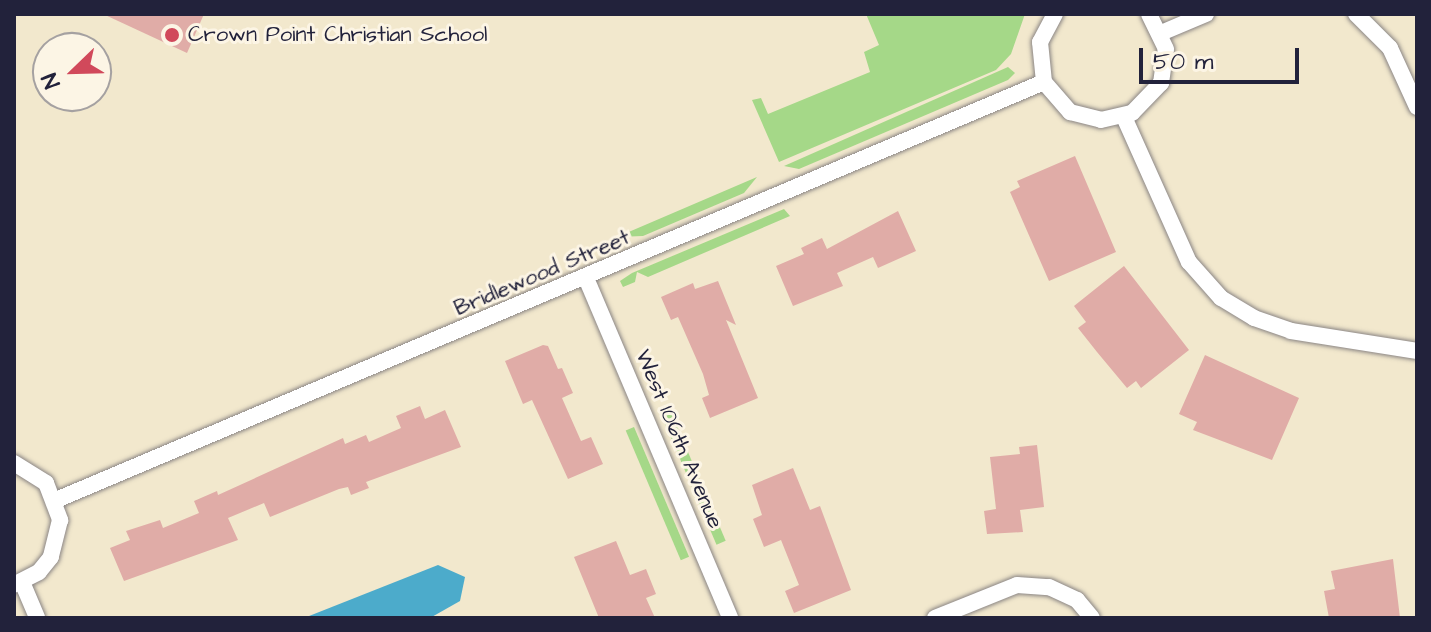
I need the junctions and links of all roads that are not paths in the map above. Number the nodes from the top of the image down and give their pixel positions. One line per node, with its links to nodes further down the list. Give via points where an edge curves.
1 (1055, 14): 6 (street, via 1040,42)
2 (1149, 14): 5 (street)
3 (1206, 14): 5 (street)
4 (1356, 14): 7 (street, via 1390,48)
5 (1161, 33): 8 (street, via 1166,58 1161,83 1146,103)
6 (1044, 82): 8 (street, via 1057,102 1077,115); 9 (street, Bridlewood Street)
7 (1417, 107)
8 (1124, 117): 10 (street, via 1189,262 1221,298 1254,318 1291,331)
9 (586, 278): 12 (street, Bridlewood Street); 15 (street, West 106th Avenue)
10 (1417, 351)
11 (14, 463): 12 (street, via 39,476)
12 (56, 500): 13 (street, via 56,548 39,572)
13 (18, 583): 14 (street)
14 (37, 618)
15 (730, 618)
16 (935, 618): 17 (street, via 1013,586 1049,587 1077,600)
17 (1092, 618)

